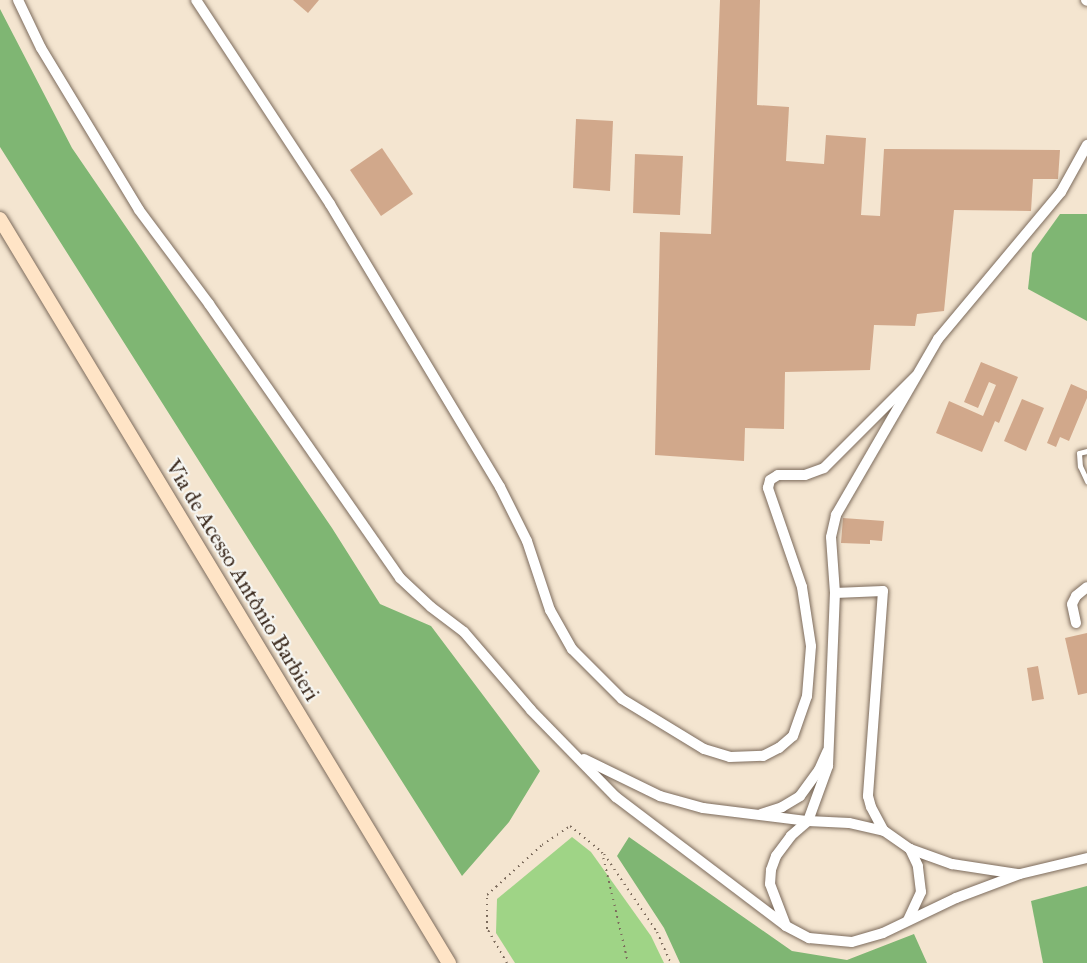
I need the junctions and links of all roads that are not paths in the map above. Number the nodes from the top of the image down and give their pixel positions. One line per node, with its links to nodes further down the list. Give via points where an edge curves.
1 (18, 0): 12 (street, via 41,48 139,210 400,578 464,632)
2 (196, 0): 5 (street, via 330,204 489,467 518,518 550,610 572,649 622,699 704,749 730,757 763,756 793,736 807,696 810,646 802,587 768,488 770,480 778,475 805,475 824,468)
3 (1087, 145): 5 (street, via 1061,192 938,339)
4 (0, 219): 21 (main road, Via de Acesso Antônio Barbieri)
5 (915, 377): 9 (street, via 836,515 831,537)
6 (1087, 451): 7 (lane, via 1080,453 1080,466)
7 (1087, 481)
8 (1087, 587): 10 (street, via 1072,604)
9 (835, 593): 11 (street); 15 (street, via 883,591 868,796)
10 (1076, 623)
11 (829, 746): 13 (street, via 819,770 800,796); 14 (street, via 824,784)
12 (575, 755): 13 (street, via 660,796 703,808); 20 (street, via 616,797)
13 (757, 815): 14 (street)
14 (808, 821): 15 (street, via 849,823); 20 (street, via 783,845 771,870 772,896)
15 (884, 831): 16 (street)
16 (910, 849): 18 (street, via 952,864); 19 (street, via 918,866 921,892)
17 (1087, 858): 18 (street)
18 (1020, 874): 19 (street)
19 (908, 920): 20 (street, via 852,942 809,938)
20 (786, 926)
21 (449, 963)

